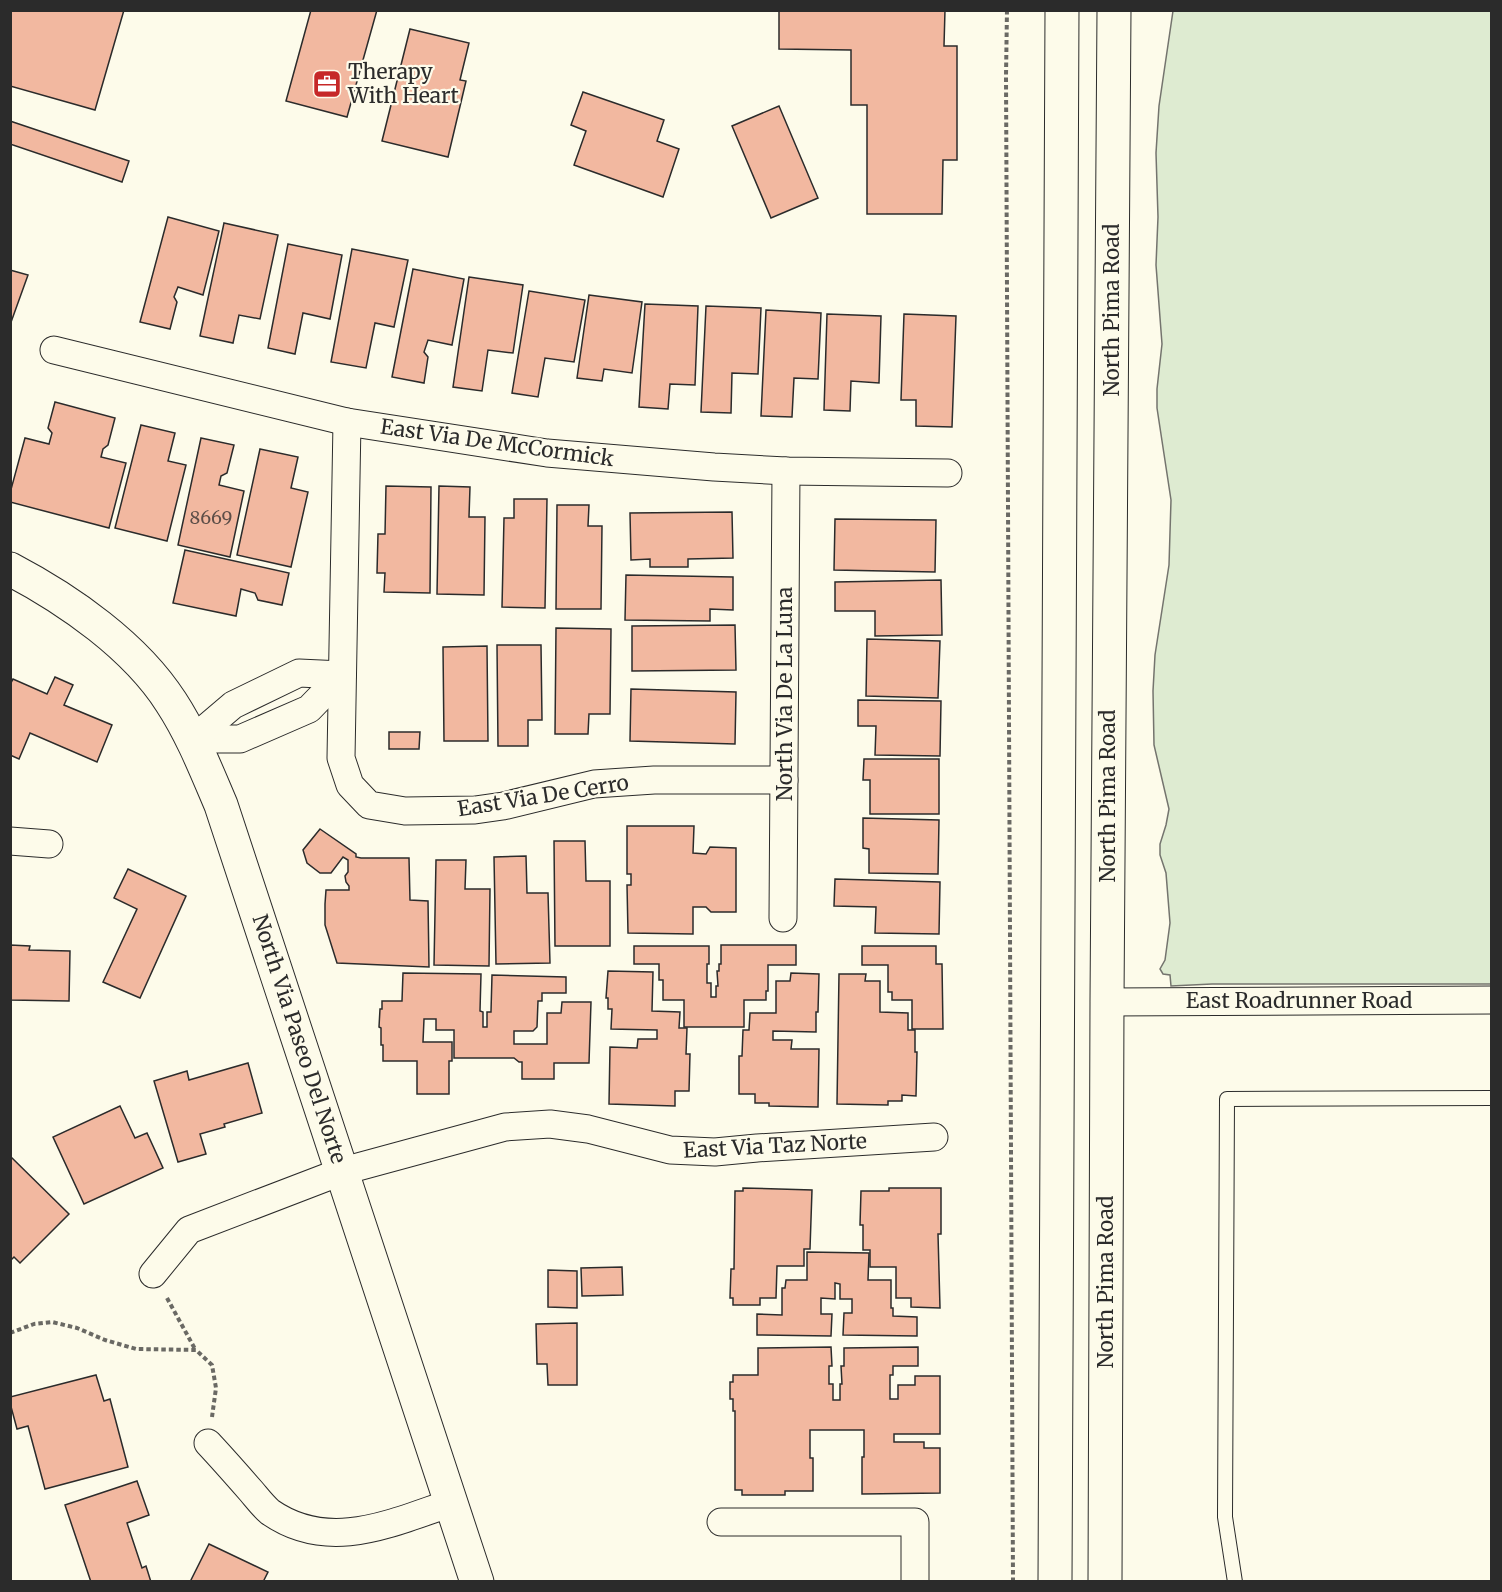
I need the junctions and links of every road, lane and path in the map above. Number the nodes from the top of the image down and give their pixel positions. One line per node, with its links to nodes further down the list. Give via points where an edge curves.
1 (1007, 10): 28 (path)
2 (1062, 10): 29 (main road)
3 (1114, 10): 16 (main road, North Pima Road)
4 (54, 350): 5 (street, East Via De McCormick)
5 (347, 422): 6 (street, East Via De McCormick, via 548,453); 9 (street, East Via De Cerro)
6 (786, 471): 7 (street, East Via De McCormick); 11 (street, North Via De La Luna)
7 (948, 473)
8 (10, 569): 10 (main road, North Via Paseo Del Norte, via 61,598 123,647 170,700)
9 (342, 675): 10 (street, via 299,673 232,705); 10 (street, via 309,709 240,740); 11 (street, East Via De Cerro, via 341,758 351,785 369,805 405,811 475,810 594,784)
10 (193, 739): 19 (main road, North Via Paseo Del Norte, via 221,805)
11 (784, 780): 14 (street, North Via De La Luna)
12 (10, 841): 13 (street)
13 (49, 844)
14 (783, 918)
15 (1491, 1000): 16 (street, East Roadrunner Road)
16 (1107, 1002): 30 (main road, North Pima Road)
17 (1491, 1098): 31 (lane, via 1227,1099 1225,1517)
18 (934, 1137): 19 (street, East Via Taz Norte, via 681,1151 550,1124 505,1127)
19 (343, 1171): 20 (street, East Via Taz Norte, via 189,1230); 24 (main road, North Via Paseo Del Norte)
20 (153, 1274): 22 (path)
21 (10, 1333): 22 (path, via 52,1322 136,1349)
22 (196, 1350): 23 (path, via 212,1365 216,1388)
23 (208, 1443): 24 (street, via 268,1510 288,1522 323,1533 388,1524)
24 (451, 1503): 26 (main road, North Via Paseo Del Norte)
25 (721, 1522): 27 (street, via 915,1522)
26 (477, 1581)
27 (915, 1581)
28 (1013, 1581)
29 (1054, 1581)
30 (1105, 1581)
31 (1235, 1581)

